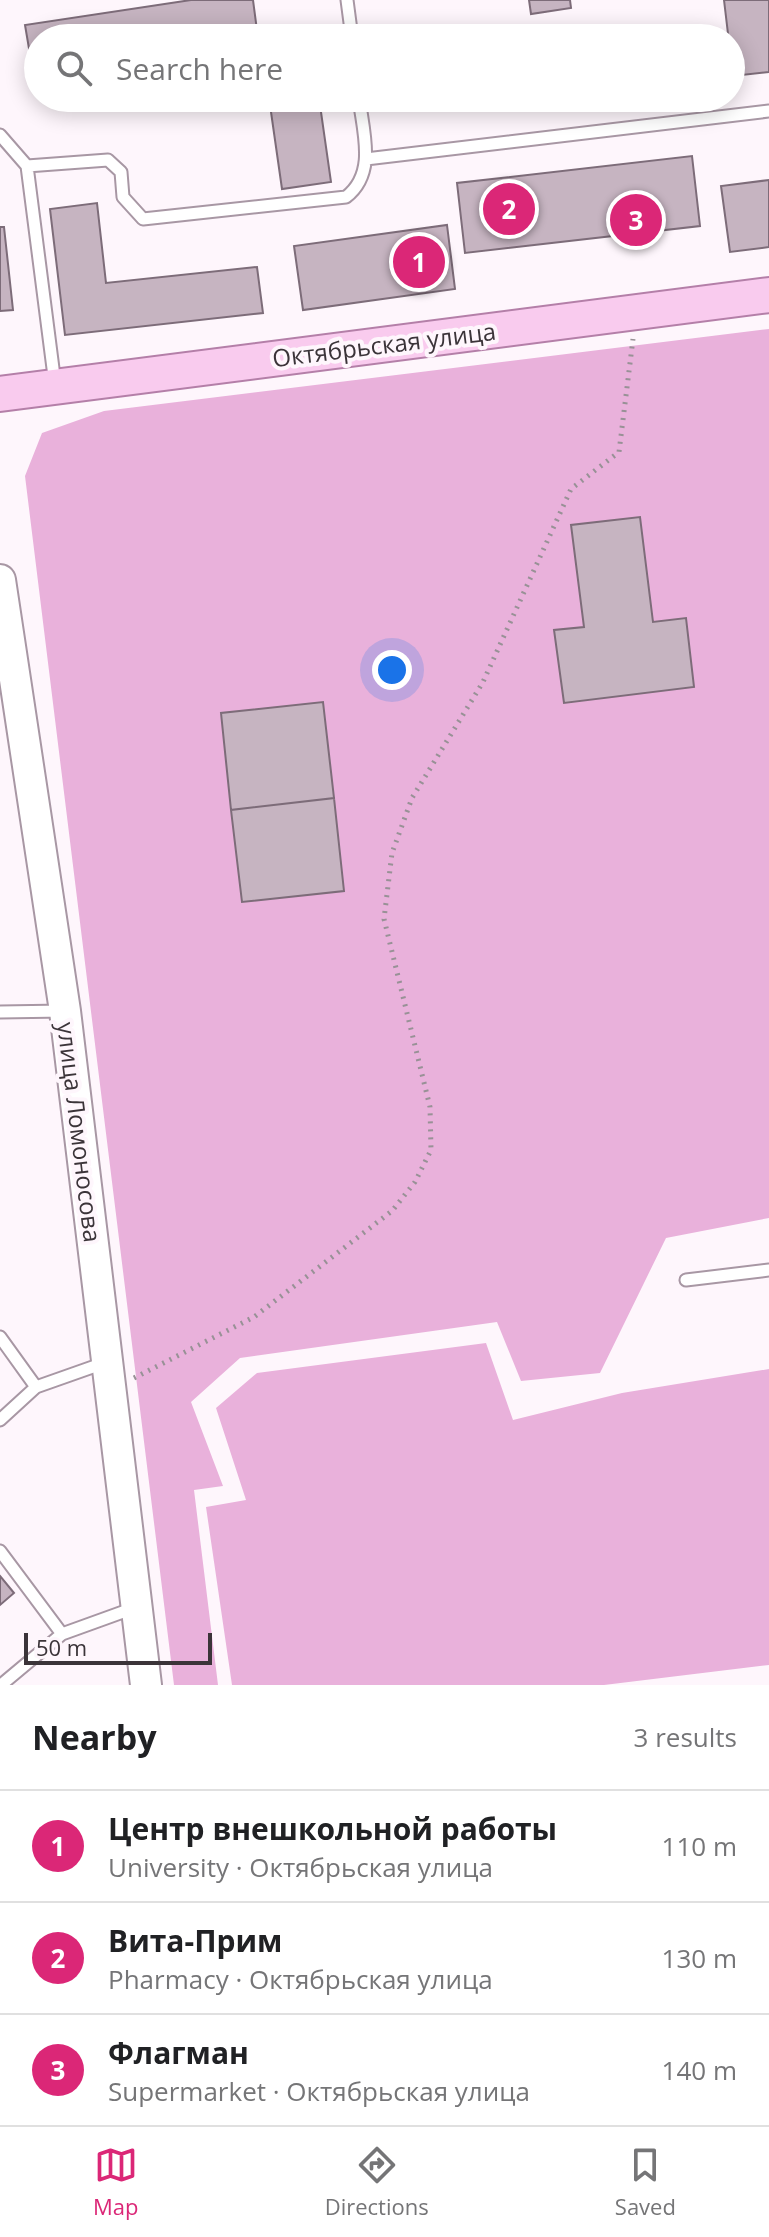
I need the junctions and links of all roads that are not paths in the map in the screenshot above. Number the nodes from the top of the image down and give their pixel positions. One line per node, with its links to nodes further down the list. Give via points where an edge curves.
1 (347, 0): 2 (lane)
2 (350, 24)
3 (769, 111): 6 (lane)
4 (361, 112): 6 (lane)
5 (0, 135): 7 (lane)
6 (366, 159): 7 (lane, via 362,180 346,197 143,219 123,197 121,172 108,160)
7 (27, 166): 9 (lane)
8 (769, 295): 9 (main road, Октябрьская улица)
9 (55, 386): 10 (main road, Октябрьская улица)
10 (0, 394)
11 (0, 580): 12 (main road, улица Ломоносова)
12 (65, 1011): 13 (lane); 17 (main road, улица Ломоносова)
13 (0, 1012)
14 (769, 1270): 15 (lane)
15 (686, 1280)
16 (0, 1337): 18 (lane)
17 (110, 1376): 18 (lane); 21 (main road, улица Ломоносова)
18 (36, 1387): 19 (lane)
19 (0, 1420)
20 (0, 1551): 22 (lane)
21 (138, 1607): 22 (lane); 24 (main road, улица Ломоносова)
22 (62, 1634): 23 (lane)
23 (1, 1685)
24 (146, 1685)

